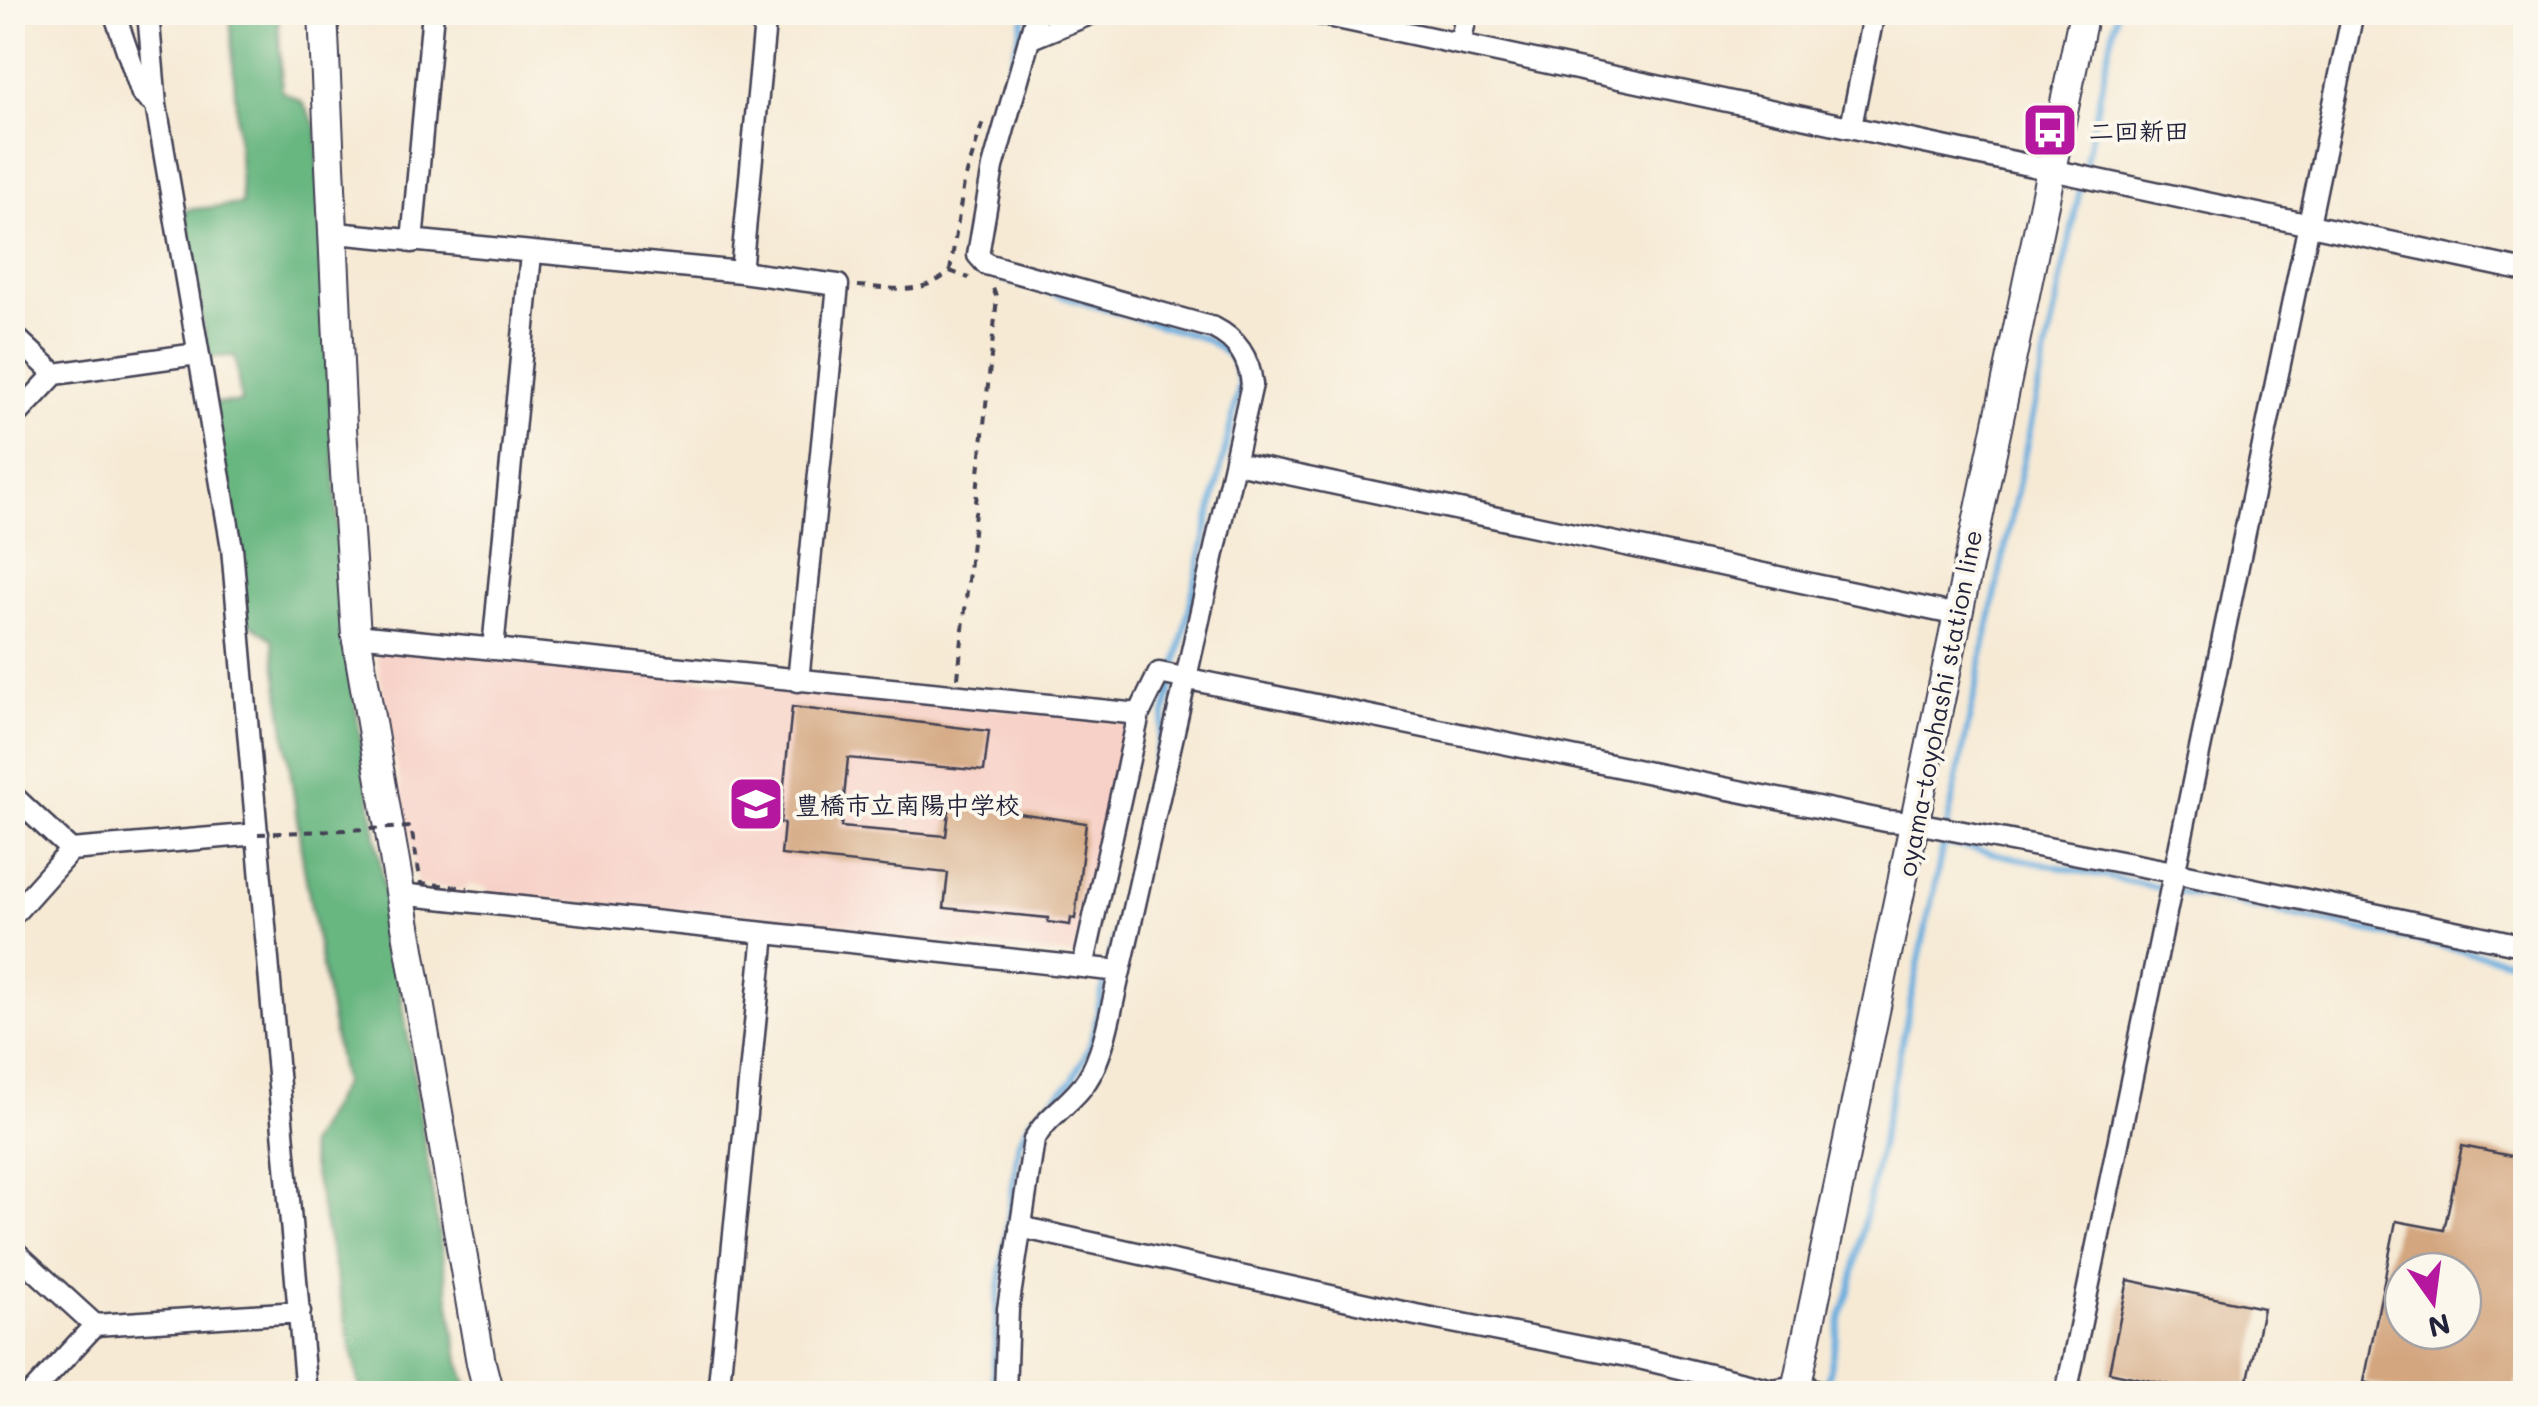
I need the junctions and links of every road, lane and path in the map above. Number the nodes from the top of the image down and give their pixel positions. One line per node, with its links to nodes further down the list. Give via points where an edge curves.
1 (114, 12): 15 (street, via 142,94)
2 (148, 12): 15 (street)
3 (323, 12): 20 (main road)
4 (433, 12): 21 (street)
5 (766, 12): 25 (street)
6 (1037, 12): 13 (street)
7 (1095, 12): 13 (street)
8 (1309, 12): 14 (street)
9 (1468, 12): 14 (street)
10 (1874, 12): 17 (street)
11 (2084, 12): 18 (main road, oyama-toyohashi station line)
12 (2353, 12): 19 (street)
13 (1029, 39): 31 (street, via 993,168 978,255 986,264 1227,334 1239,345 1252,384)
14 (1460, 44): 17 (street)
15 (156, 105): 28 (street)
16 (984, 118): 23 (path, via 964,183)
17 (1851, 126): 18 (street)
18 (2052, 170): 19 (street); 32 (main road, oyama-toyohashi station line)
19 (2309, 226): 24 (street); 43 (street)
20 (336, 233): 21 (street); 33 (main road)
21 (412, 242): 22 (street)
22 (531, 254): 25 (street); 34 (street)
23 (950, 271): 26 (path, via 920,288); 37 (path, via 992,286 997,298)
24 (2526, 271)
25 (741, 272): 26 (street)
26 (838, 286): 36 (street)
27 (12, 334): 29 (street)
28 (197, 354): 29 (street); 41 (street, via 232,548)
29 (54, 374): 30 (street)
30 (12, 420)
31 (1236, 463): 32 (street); 35 (street)
32 (1958, 615): 40 (main road, oyama-toyohashi station line)
33 (356, 635): 34 (street); 45 (main road)
34 (493, 648): 36 (street)
35 (1187, 679): 38 (street, via 1159,673); 40 (street); 50 (street)
36 (798, 682): 37 (street)
37 (956, 697): 38 (street)
38 (1139, 714): 49 (street)
39 (12, 796): 42 (street)
40 (1924, 825): 43 (street); 55 (main road, oyama-toyohashi station line)
41 (258, 834): 42 (street); 44 (path, bridge, via 411,827 422,883); 53 (street)
42 (71, 850): 46 (street)
43 (2172, 874): 48 (street); 61 (street)
44 (468, 888)
45 (400, 894): 47 (street); 58 (main road)
46 (12, 916)
47 (764, 934): 49 (street); 59 (street)
48 (2526, 946)
49 (1090, 968): 50 (street)
50 (1120, 972): 51 (street, via 1089,1077 1034,1140)
51 (1020, 1227): 55 (street, via 1772,1390); 60 (street)
52 (12, 1249): 54 (street)
53 (300, 1312): 54 (street); 57 (street)
54 (95, 1324): 56 (street)
55 (1812, 1391)
56 (32, 1394)
57 (306, 1394)
58 (489, 1394)
59 (718, 1394)
60 (1005, 1394)
61 (2066, 1394)

